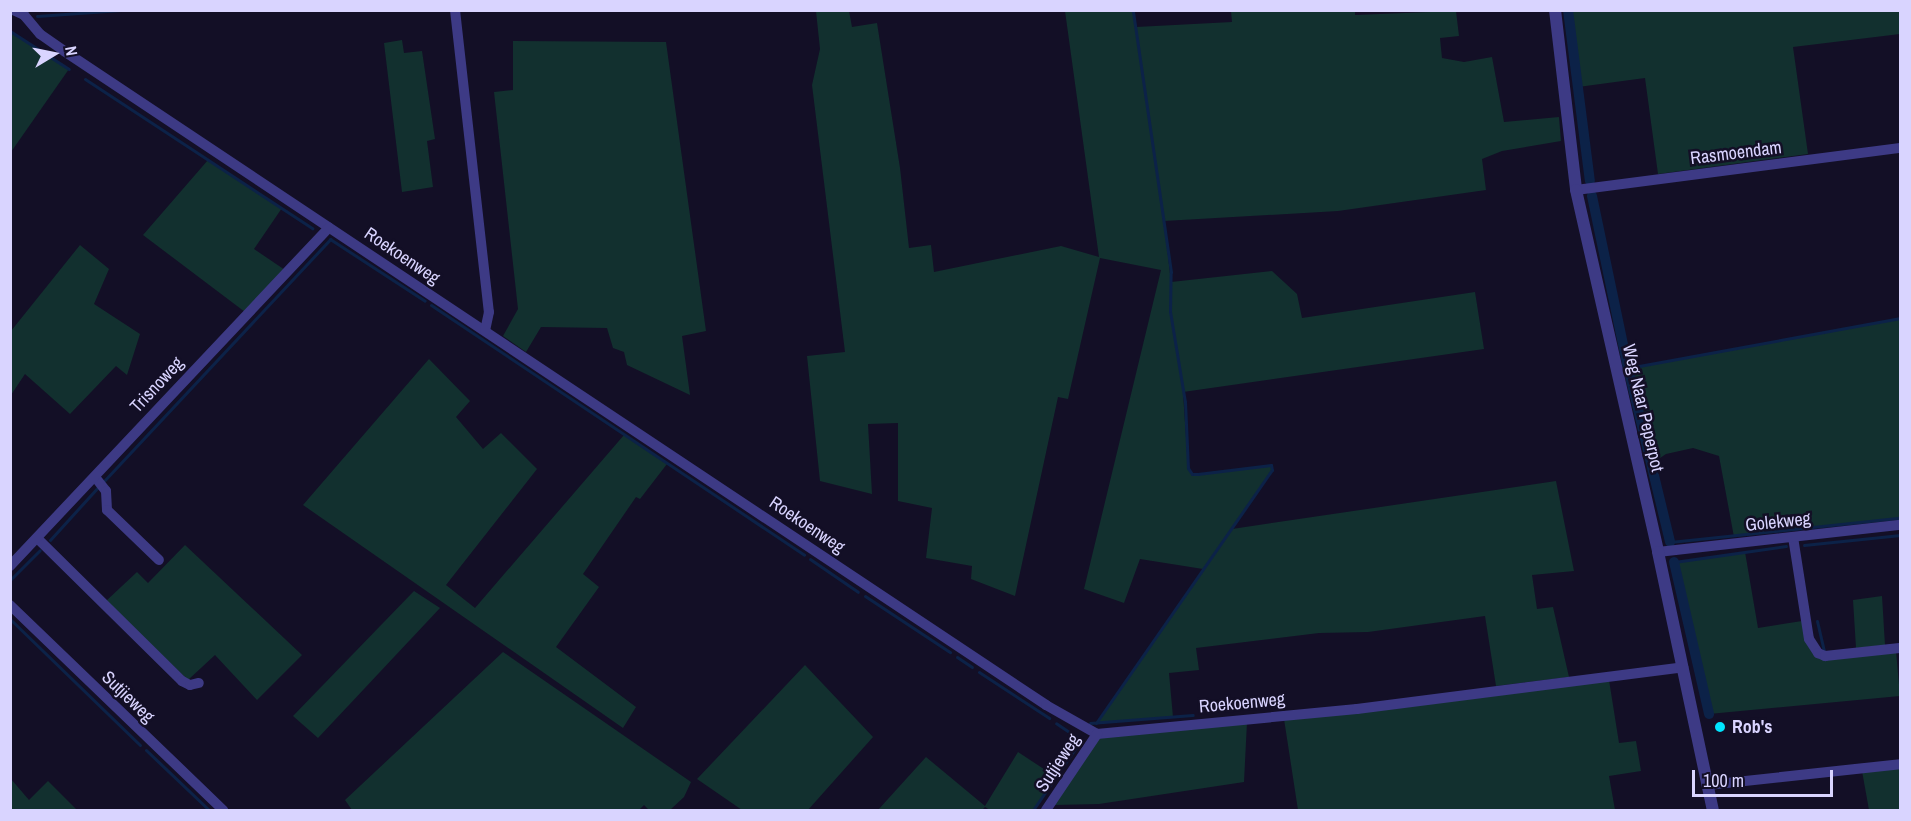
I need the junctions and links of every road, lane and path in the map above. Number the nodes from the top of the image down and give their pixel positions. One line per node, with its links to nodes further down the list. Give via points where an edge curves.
1 (455, 10): 7 (street, via 489,312)
2 (1555, 10): 5 (street, Weg Naar Peperpot)
3 (23, 12): 6 (street, Roekoenweg, via 40,34 64,51)
4 (1900, 148): 5 (street, Rasmoendam)
5 (1576, 190): 12 (street, Weg Naar Peperpot)
6 (329, 227): 7 (street, Roekoenweg); 8 (street, Trisnoweg)
7 (485, 331): 19 (street, Roekoenweg, via 1046,705)
8 (95, 477): 11 (street, Trisnoweg); 13 (street, via 106,491 108,510)
9 (1900, 525): 10 (street, Golekweg)
10 (1793, 537): 12 (street, Golekweg); 16 (street, via 1809,639 1818,653 1825,656)
11 (37, 538): 14 (street, Trisnoweg); 18 (street, via 182,681 190,685)
12 (1658, 552): 17 (street, Weg Naar Peperpot)
13 (159, 560)
14 (10, 566)
15 (10, 605): 22 (street, Sutjieweg)
16 (1900, 648)
17 (1683, 667): 19 (street, Roekoenweg, via 1357,710); 21 (street, Weg Naar Peperpot)
18 (199, 683)
19 (1097, 734): 23 (street, Sutjieweg)
20 (1900, 764): 21 (street)
21 (1708, 785): 24 (street, Weg Naar Peperpot)
22 (223, 810)
23 (1046, 810)
24 (1713, 810)

